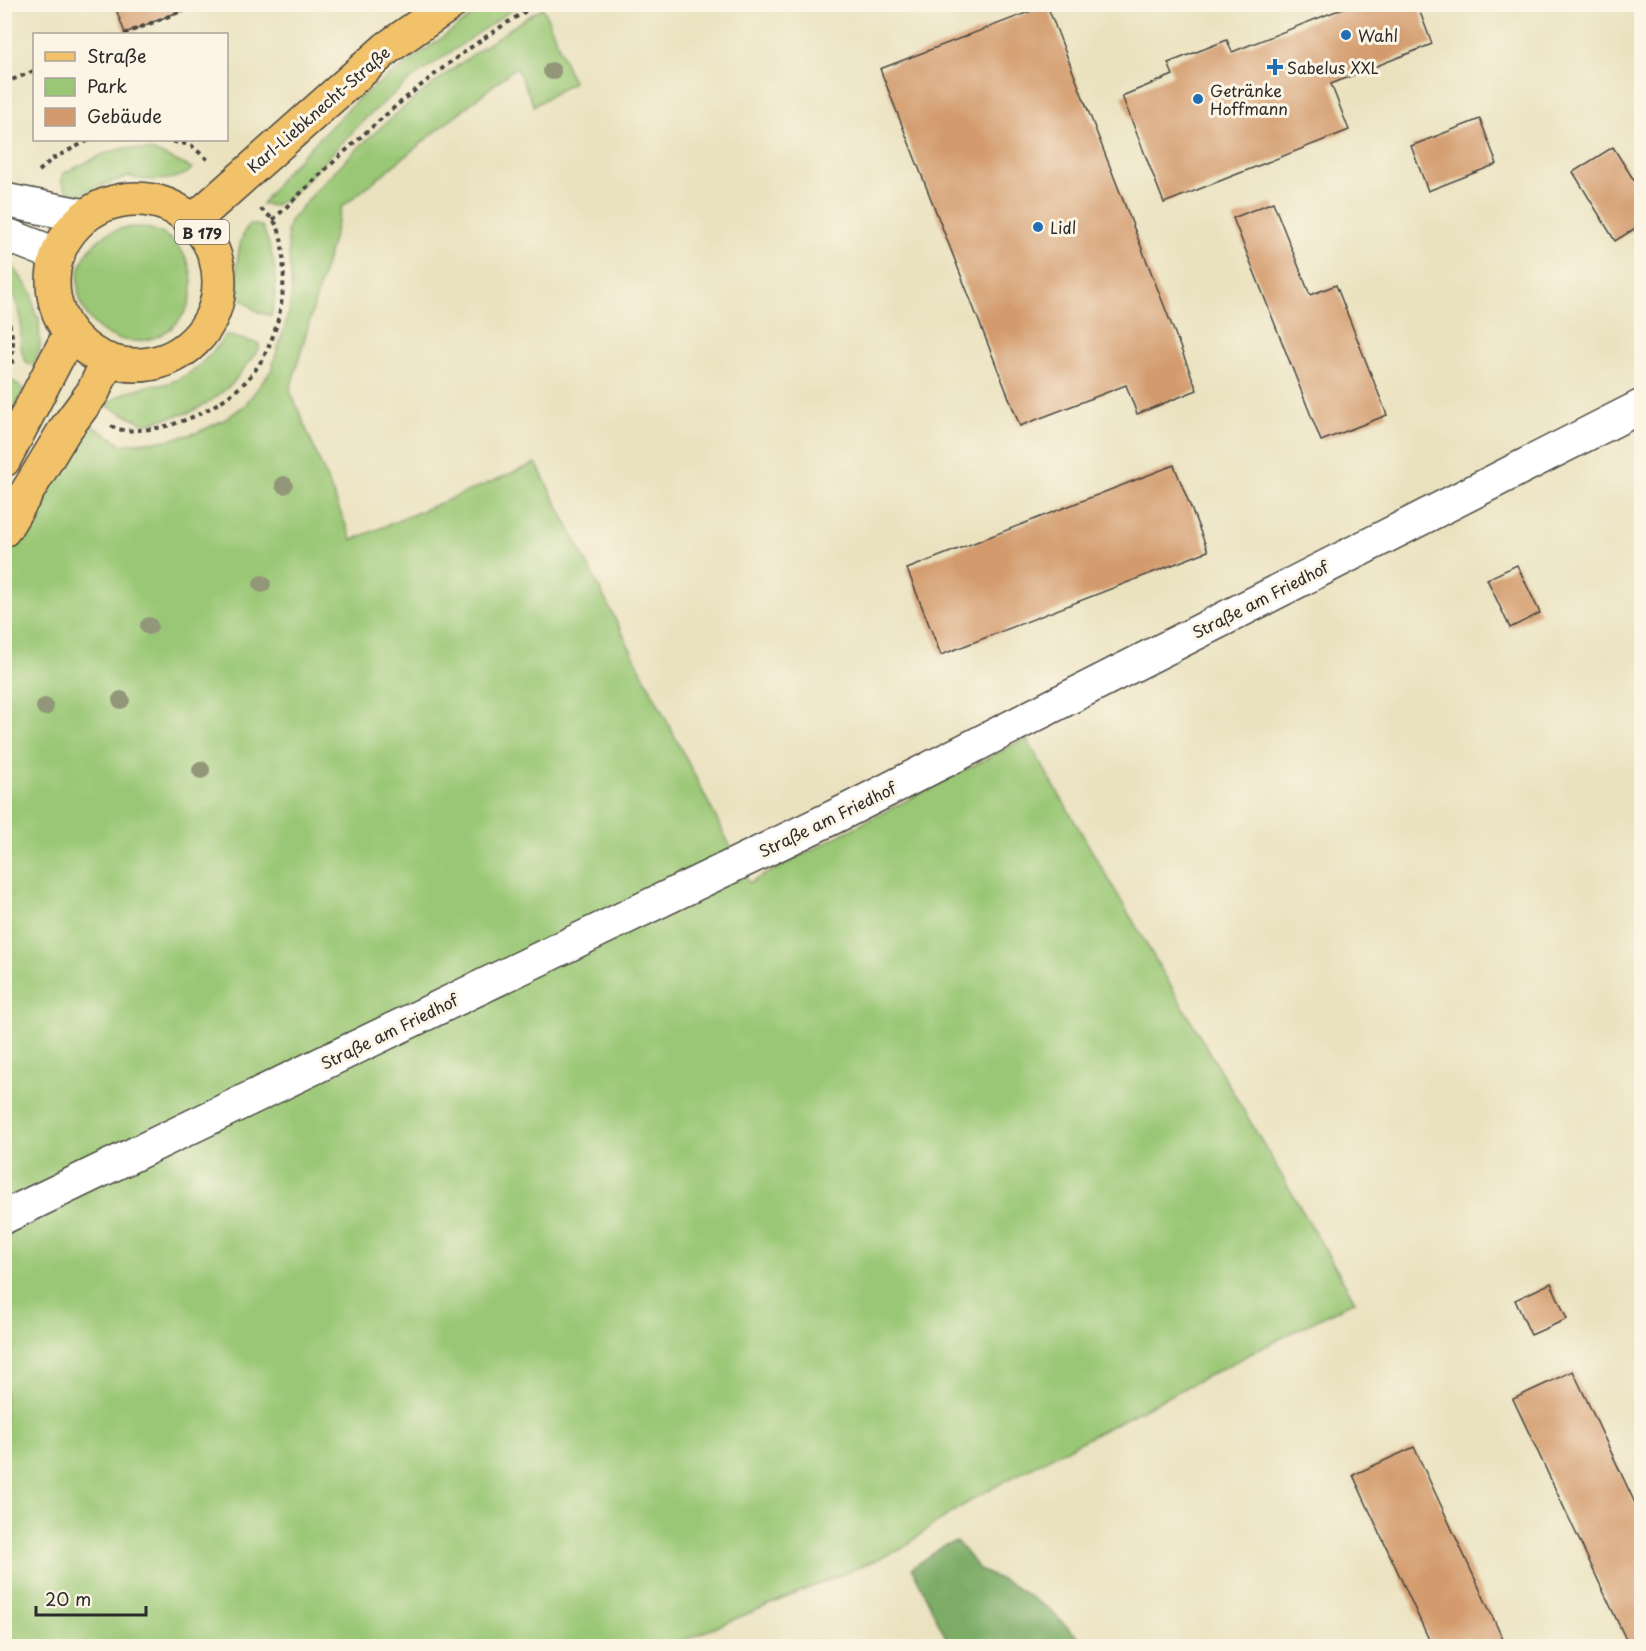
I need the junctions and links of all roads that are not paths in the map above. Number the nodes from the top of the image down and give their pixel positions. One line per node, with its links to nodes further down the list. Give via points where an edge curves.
1 (450, 4): 4 (main road, Karl-Liebknecht-Straße / B 179, via 387,48)
2 (9, 200): 3 (street)
3 (86, 216): 4 (main road, B 179, via 105,205 128,199 151,200 174,208); 6 (main road, B 179, via 69,234)
4 (193, 221): 8 (main road, B 179, via 208,240 218,264 214,314 201,335 181,352 158,362 133,365)
5 (4, 234): 6 (street)
6 (58, 255): 7 (main road, B 179, via 53,282 58,309)
7 (70, 333): 8 (main road, B 179); 10 (main road)
8 (108, 360): 11 (main road, via 93,392)
9 (1641, 406): 12 (street, Straße am Friedhof, via 844,812)
10 (4, 460)
11 (4, 530)
12 (4, 1216)

